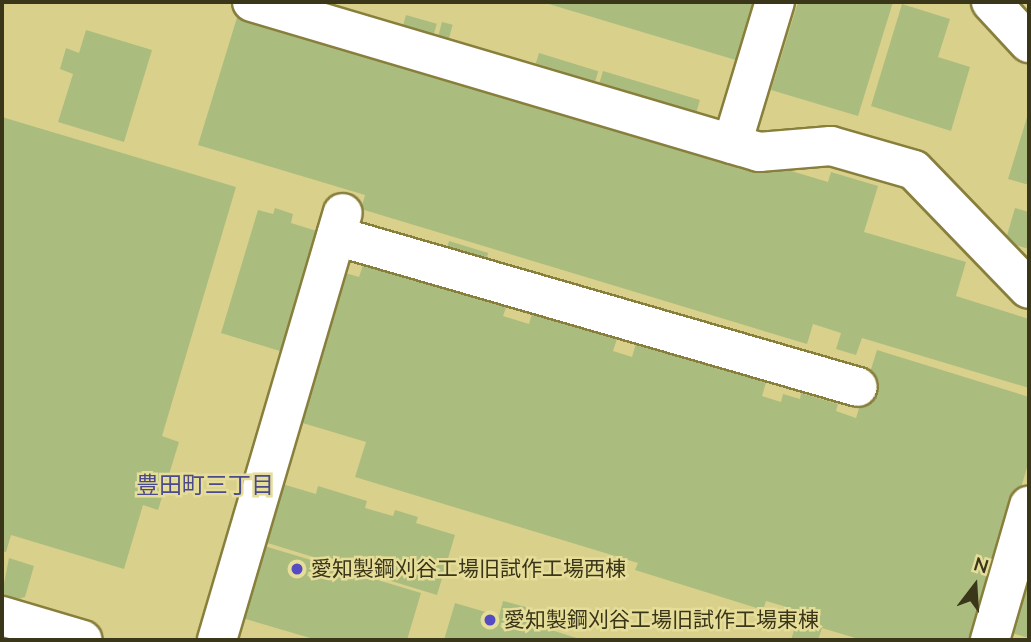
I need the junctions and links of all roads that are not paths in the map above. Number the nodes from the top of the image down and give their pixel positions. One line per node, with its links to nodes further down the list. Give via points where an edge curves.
1 (252, 2): 5 (lane)
2 (775, 2): 5 (lane)
3 (991, 2): 4 (lane)
4 (1029, 43)
5 (732, 144): 6 (lane, via 759,152 831,146 914,170)
6 (1029, 289)
7 (858, 387): 11 (lane, via 340,223)
8 (1029, 506): 12 (lane)
9 (2, 616): 10 (lane)
10 (83, 640)
11 (217, 640)
12 (990, 640)

